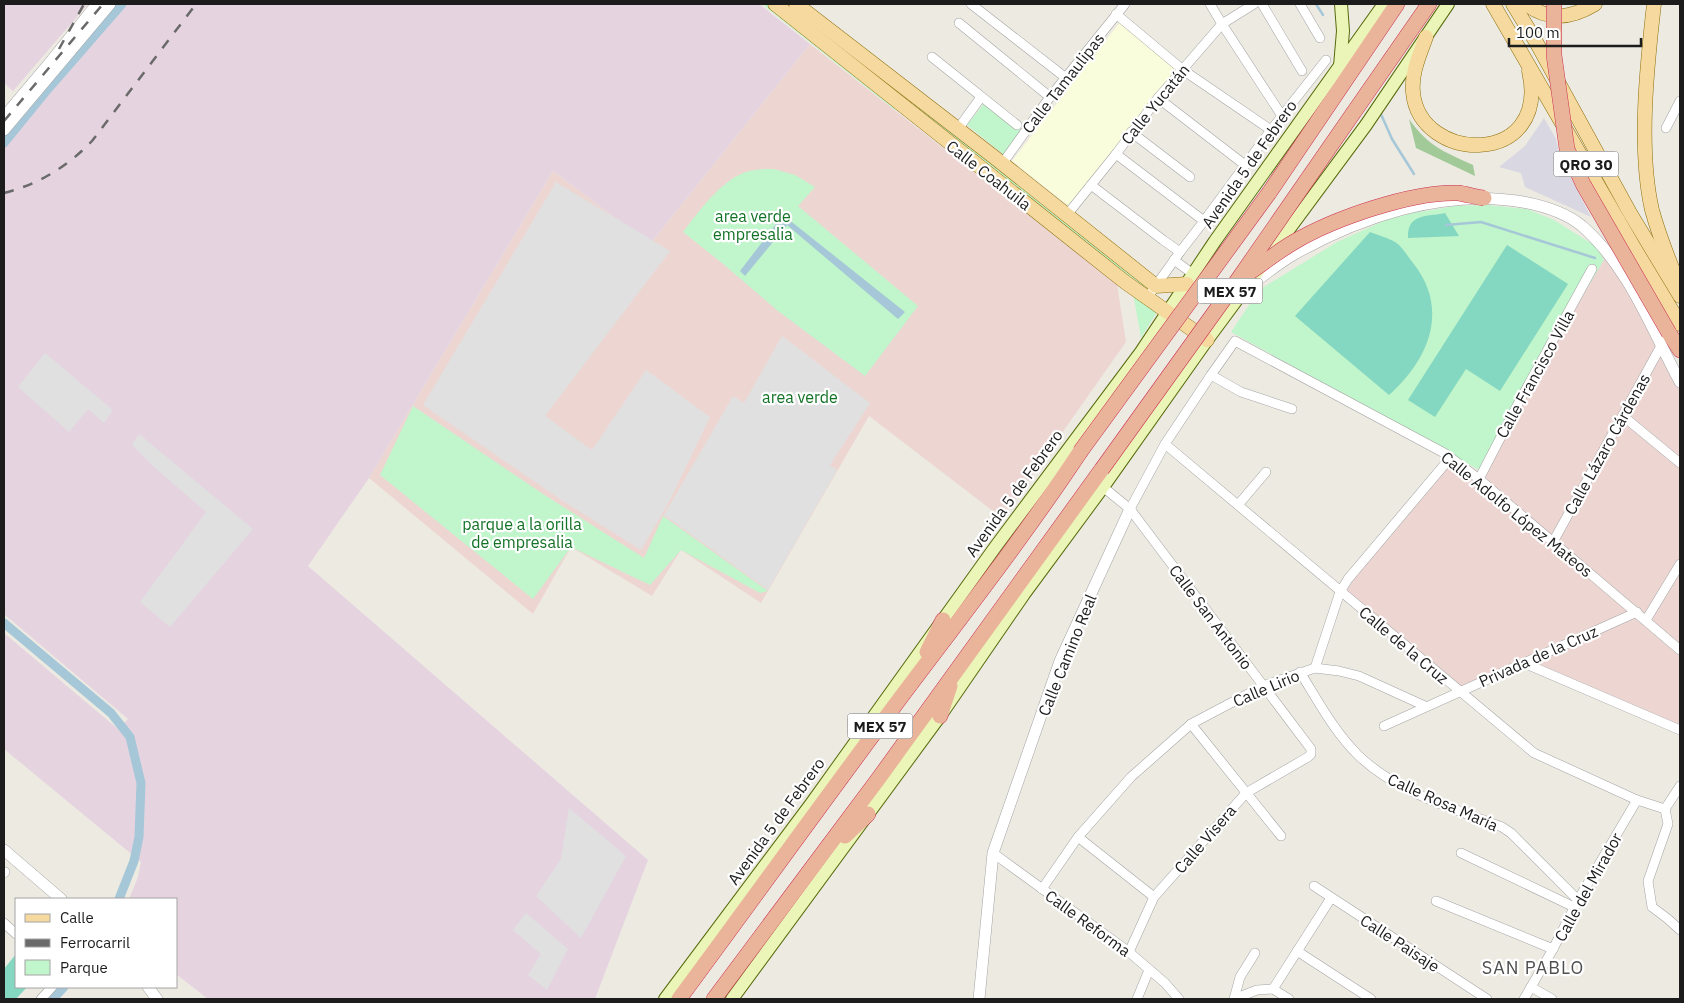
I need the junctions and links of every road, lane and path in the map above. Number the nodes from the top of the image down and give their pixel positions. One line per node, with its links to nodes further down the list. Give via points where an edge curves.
1 (96, 4): 39 (street)
2 (110, 4): 43 (street)
3 (775, 4): 62 (main road, Calle Coahuila)
4 (796, 4): 42 (main road, Calle Coahuila)
5 (971, 4): 33 (street)
6 (1125, 4): 22 (street, Calle Tamaulipas)
7 (1210, 4): 24 (street)
8 (1254, 4): 24 (street, Calle Yucatán)
9 (1262, 4): 32 (street)
10 (1300, 4): 26 (street)
11 (1341, 4): 30 (main road)
12 (1384, 4): 30 (main road, Avenida 5 de Febrero)
13 (1397, 4): 91 (highway, Avenida 5 de Febrero / MEX 57, bridge, via 1268,193 983,589)
14 (1429, 4): 58 (highway, MEX 57, bridge)
15 (1448, 4): 25 (main road)
16 (1493, 4): 27 (main road, QRO 30)
17 (1513, 4): 61 (main road, QRO 30)
18 (1526, 4): 20 (main road, via 1547,15 1566,17)
19 (1554, 4): 64 (highway, bridge, via 1554,55 1568,149 1583,184)
20 (1595, 4)
21 (1654, 4): 60 (main road, via 1645,130 1647,168 1660,236)
22 (1116, 14): 31 (street); 33 (street, Calle Tamaulipas)
23 (959, 23): 35 (street)
24 (1222, 24): 31 (street, Calle Yucatán); 38 (street)
25 (1426, 36): 27 (main road, via 1415,66 1412,91 1417,111 1428,127 1446,139 1469,145 1495,144 1513,136 1526,119 1532,96 1531,80); 58 (main road, via 1366,126)
26 (1320, 38)
27 (1516, 44): 64 (main road, QRO 30, via 1633,246)
28 (932, 57): 34 (street)
29 (1326, 60): 38 (street)
30 (1340, 67): 57 (main road, Avenida 5 de Febrero)
31 (1183, 70): 36 (street, Calle Yucatán); 44 (street)
32 (1302, 71)
33 (1066, 78): 35 (street, Calle Tamaulipas)
34 (981, 97): 40 (street); 42 (street)
35 (1050, 97): 47 (street, Calle Tamaulipas)
36 (1158, 98): 45 (street, Calle Yucatán); 48 (street)
37 (1680, 101): 41 (street)
38 (1282, 116): 44 (street)
39 (4, 117)
40 (1017, 125)
41 (1666, 128)
42 (958, 129): 47 (main road, Calle Coahuila)
43 (4, 130)
44 (1271, 130): 48 (street)
45 (1131, 132): 46 (street, Calle Yucatán); 49 (street)
46 (1116, 154): 50 (street, Calle Yucatán); 53 (street)
47 (1002, 164): 52 (main road, Calle Coahuila)
48 (1245, 165): 53 (street)
49 (1190, 177)
50 (1091, 185): 52 (street, Calle Yucatán); 54 (street)
51 (1484, 198): 58 (highway, bridge, via 1458,194 1414,198 1354,215 1294,242); 64 (street, via 1532,204 1558,212 1580,225 1606,250 1636,296)
52 (1066, 216): 59 (main road, Calle Coahuila)
53 (1204, 221): 54 (street)
54 (1180, 252): 55 (street)
55 (1174, 260): 57 (street); 59 (street)
56 (1592, 269): 76 (street, Calle Francisco Villa)
57 (1190, 279): 59 (main road); 63 (main road, Avenida 5 de Febrero)
58 (1242, 284): 65 (main road); 89 (highway, MEX 57, bridge, via 1102,469)
59 (1156, 286): 62 (street)
60 (1680, 287)
61 (1680, 296)
62 (1148, 298): 63 (main road, Calle Coahuila)
63 (1168, 312): 65 (main road, Calle Coahuila); 84 (main road, Avenida 5 de Febrero)
64 (1670, 334): 67 (highway); 69 (street); 71 (street, Calle Lázaro Cárdenas)
65 (1207, 340): 77 (main road)
66 (1236, 341): 68 (street, Calle Camino Real); 73 (street, Calle Adolfo López Mateos)
67 (1680, 350)
68 (1211, 374): 70 (street, via 1241,392); 72 (street, Calle Camino Real)
69 (1680, 382)
70 (1292, 409)
71 (1623, 416): 74 (street); 80 (street, Calle Lázaro Cárdenas)
72 (1165, 444): 78 (street, Calle de la Cruz); 79 (street, Calle Camino Real)
73 (1450, 458): 76 (street, Calle Adolfo López Mateos); 82 (street, Calle Lirio, via 1348,578)
74 (1680, 463)
75 (1266, 472): 78 (street)
76 (1479, 479): 80 (street, Calle Adolfo López Mateos)
77 (1103, 487): 79 (street, Calle San Antonio); 95 (main road)
78 (1238, 505): 82 (street, Calle de la Cruz)
79 (1130, 509): 92 (street, Calle San Antonio); 109 (street, Calle Camino Real, via 1060,661)
80 (1553, 542): 83 (street, Calle Adolfo López Mateos)
81 (1680, 564): 85 (street)
82 (1340, 592): 88 (street, Calle Lirio); 93 (street, Calle de la Cruz)
83 (1637, 612): 85 (street, Calle Adolfo López Mateos); 87 (street, Privada de la Cruz)
84 (943, 620): 91 (highway); 112 (main road, Avenida 5 de Febrero)
85 (1646, 620): 86 (street, Calle Adolfo López Mateos)
86 (1680, 650)
87 (1524, 663): 93 (street, Privada de la Cruz); 98 (street)
88 (1316, 668): 90 (street, Calle Lirio); 94 (street, via 1358,676)
89 (955, 672): 95 (highway); 111 (highway, MEX 57)
90 (1300, 672): 92 (street, Calle Lirio); 119 (street, Calle Rosa María, via 1336,730 1358,756 1384,777 1512,833)
91 (910, 685): 105 (highway, Avenida 5 de Febrero / MEX 57)
92 (1263, 686): 96 (street, Calle Lirio); 99 (street, Calle San Antonio, via 1311,749)
93 (1460, 691): 94 (street, Privada de la Cruz); 102 (street, Calle de la Cruz, via 1534,753)
94 (1426, 706): 97 (street, Privada de la Cruz)
95 (940, 716): 104 (main road)
96 (1191, 724): 101 (street); 107 (street, Calle Lirio, via 1131,777)
97 (1384, 726)
98 (1680, 730)
99 (1311, 754): 101 (street, Calle Visera)
100 (1680, 786): 103 (street)
101 (1246, 793): 106 (street); 115 (street, Calle Visera)
102 (1637, 800): 103 (street, Calle de la Cruz); 119 (street, Calle del Mirador)
103 (1665, 809): 121 (street, via 1668,824 1648,881 1652,907)
104 (868, 814): 111 (highway); 138 (main road)
105 (803, 832): 112 (highway); 136 (highway, Avenida 5 de Febrero / MEX 57)
106 (1281, 836)
107 (1078, 837): 114 (street, Calle Lirio); 115 (street)
108 (4, 850): 116 (street)
109 (992, 853): 114 (street, Calle Reforma); 139 (street, Calle Camino Real)
110 (1461, 853): 119 (street)
111 (814, 864): 137 (highway, MEX 57)
112 (751, 884): 135 (main road, Avenida 5 de Febrero)
113 (1314, 886): 117 (street, Calle Paisaje)
114 (1042, 889): 125 (street, Calle Reforma)
115 (1154, 897): 125 (street, Calle Visera)
116 (60, 898)
117 (1331, 898): 124 (street); 145 (street, Calle Paisaje)
118 (1436, 901): 123 (street)
119 (1576, 903): 123 (street, Calle del Mirador)
120 (4, 923): 122 (street)
121 (1680, 930)
122 (15, 933)
123 (1553, 949): 128 (street, Calle del Mirador)
124 (1297, 951): 131 (street); 132 (street)
125 (1129, 952): 127 (street, Calle Reforma)
126 (1255, 953): 142 (street, via 1240,977)
127 (1149, 970): 140 (street); 141 (street, Calle Reforma)
128 (1531, 987): 146 (street, Calle del Mirador); 147 (street)
129 (51, 988): 133 (street)
130 (149, 988): 134 (street)
131 (1273, 989): 142 (street, via 1257,990); 143 (street)
132 (1356, 995): 144 (street)
133 (41, 999)
134 (157, 999)
135 (665, 999)
136 (679, 999)
137 (714, 999)
138 (732, 999)
139 (980, 999)
140 (1137, 999)
141 (1179, 999)
142 (1234, 999)
143 (1289, 999)
144 (1371, 999)
145 (1487, 999)
146 (1524, 999)
147 (1552, 999)

